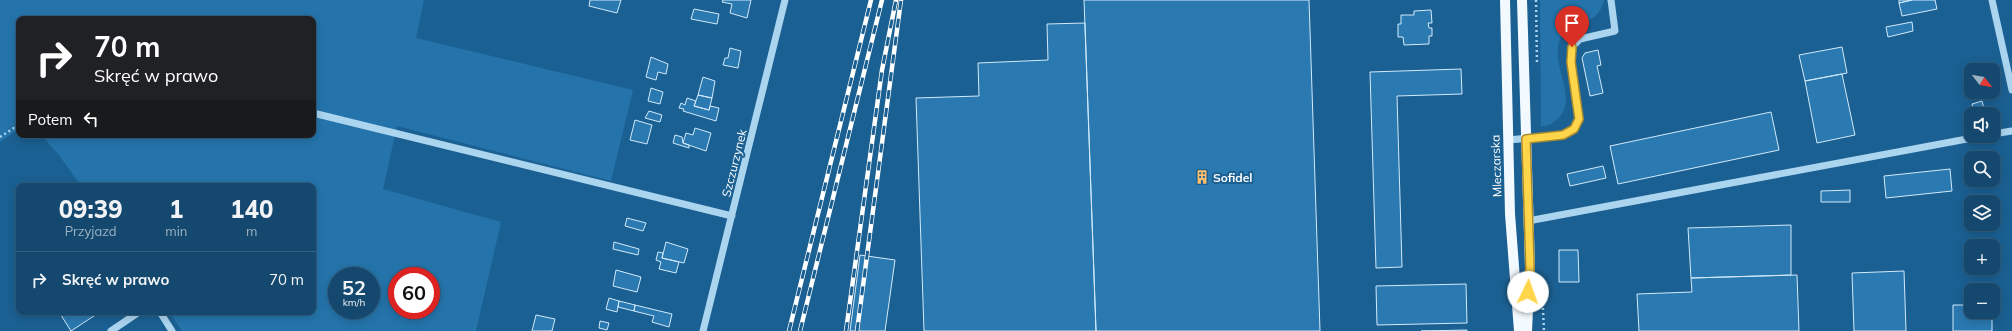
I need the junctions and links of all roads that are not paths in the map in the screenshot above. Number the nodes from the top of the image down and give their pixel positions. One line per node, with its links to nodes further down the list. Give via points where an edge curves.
1 (786, 0): 13 (street, Szczurzynek)
2 (1504, 0): 11 (main road, Mleczarska)
3 (1522, 0): 10 (main road)
4 (1611, 0): 10 (street, via 1615,31 1580,39 1572,47 1571,62 1579,119 1574,129 1563,135)
5 (1992, 0): 6 (street)
6 (2012, 90)
7 (316, 114): 13 (street)
8 (2012, 131): 9 (street)
9 (2000, 133)
10 (1526, 139): 11 (street); 14 (main road)
11 (1508, 140): 20 (main road, Mleczarska, via 1510,214)
12 (1964, 140): 14 (street)
13 (732, 216): 19 (street, Szczurzynek)
14 (1528, 221): 21 (main road, via 1530,267)
15 (135, 315): 17 (street)
16 (162, 315): 18 (street)
17 (111, 331)
18 (172, 331)
19 (703, 331)
20 (1519, 331)
21 (1527, 331)

